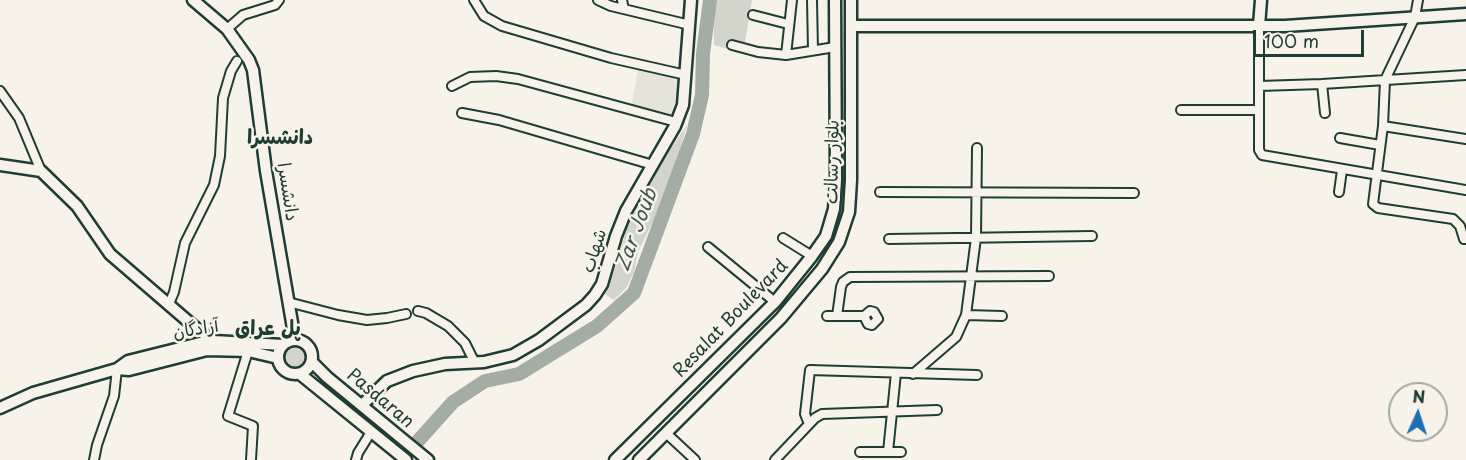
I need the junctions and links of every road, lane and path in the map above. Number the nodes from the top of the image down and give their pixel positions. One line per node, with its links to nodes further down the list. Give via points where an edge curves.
1 (193, 0): 21 (main road, دانشسرا)
2 (279, 0): 21 (street, via 275,5 243,15)
3 (474, 0): 27 (street, via 484,15 502,26)
4 (598, 0): 13 (street)
5 (622, 0): 13 (street)
6 (691, 0): 18 (main road, شهاب)
7 (792, 0): 17 (street)
8 (812, 0): 24 (street)
9 (835, 0): 23 (main road, Resalat Boulevard)
10 (850, 0): 19 (main road, بلوار رسالت)
11 (1260, 0): 20 (main road)
12 (1418, 0): 16 (street)
13 (624, 9): 18 (street)
14 (1466, 14): 16 (main road)
15 (753, 15): 17 (street)
16 (1415, 17): 20 (main road); 29 (street)
17 (788, 24): 25 (street)
18 (690, 25): 27 (main road, شهاب)
19 (851, 26): 20 (main road); 93 (main road, بلوار رسالت, via 851,180 849,212 839,242 782,318)
20 (1259, 26): 32 (street)
21 (227, 29): 63 (main road, دانشسرا, via 253,70)
22 (732, 45): 25 (street)
23 (835, 47): 24 (street); 60 (main road, Resalat Boulevard, via 834,209 826,236)
24 (813, 50): 25 (street)
25 (786, 55)
26 (237, 61): 65 (street, via 223,98 214,185 185,243)
27 (686, 75): 38 (main road, شهاب, via 683,105)
28 (1466, 75): 29 (street)
29 (1385, 80): 30 (street); 39 (street)
30 (1322, 84): 32 (street); 37 (street)
31 (452, 86): 38 (street, via 470,77 518,79)
32 (1259, 86): 35 (street)
33 (0, 91): 47 (street, via 19,118)
34 (1181, 110): 35 (street)
35 (1259, 110): 46 (street, via 1262,155)
36 (462, 113): 45 (street, via 499,120)
37 (1325, 114)
38 (676, 122): 45 (main road, شهاب)
39 (1383, 126): 41 (street); 42 (street)
40 (1340, 138): 42 (street)
41 (1466, 139)
42 (1380, 145): 48 (street)
43 (977, 148): 51 (street)
44 (0, 165): 47 (main road)
45 (652, 165): 81 (main road, شهاب, via 626,211 595,295 513,356)
46 (1342, 170): 48 (street); 52 (street)
47 (41, 171): 65 (main road, via 77,206 110,254)
48 (1375, 176): 49 (street); 58 (street, via 1373,204 1378,208 1454,219)
49 (1466, 190)
50 (880, 192): 51 (street)
51 (977, 192): 53 (street); 56 (street)
52 (1339, 192)
53 (1134, 193)
54 (1092, 236): 56 (street)
55 (783, 238): 60 (street)
56 (976, 238): 57 (street); 61 (street)
57 (889, 239)
58 (1466, 239)
59 (708, 247): 64 (street)
60 (812, 256): 64 (main road, Resalat Boulevard)
61 (971, 276): 62 (street); 68 (street); 70 (street, via 850,277 841,284)
62 (1049, 276)
63 (288, 302): 67 (street, via 367,320); 74 (main road, دانشسرا)
64 (775, 302): 102 (main road, Resalat Boulevard)
65 (168, 304): 73 (main road)
66 (418, 311): 81 (street, via 451,330 465,343)
67 (406, 314)
68 (966, 315): 72 (street); 85 (street, via 956,337)
69 (827, 316): 70 (street)
70 (837, 316): 71 (street)
71 (864, 316)
72 (1002, 316)
73 (197, 329): 75 (main road); 76 (main road, via 202,337)
74 (295, 340): 77 (main road); 80 (main road, via 307,345)
75 (214, 341): 76 (main road, آزادگان); 77 (main road, آزادگان)
76 (200, 343): 82 (main road, آزادگان, via 128,361)
77 (283, 345): 79 (main road)
78 (248, 351): 79 (main road, آزادگان); 82 (main road, آزادگان, via 207,350 129,370); 99 (street, via 228,416 253,426)
79 (278, 358): 84 (main road, via 287,372)
80 (312, 362): 84 (main road); 87 (main road, Pasdaran)
81 (475, 363): 87 (main road, شهاب, via 413,371 387,381)
82 (117, 369): 88 (main road, آزادگان, via 33,393); 98 (street, via 114,396)
83 (896, 373): 85 (street); 90 (street); 91 (street, via 810,370 805,414)
84 (300, 374): 92 (main road, Pasdaran)
85 (913, 374): 86 (street)
86 (977, 375)
87 (362, 405): 97 (main road, Pasdaran)
88 (0, 408)
89 (937, 410): 90 (street)
90 (892, 411): 91 (street, via 827,413); 95 (street)
91 (809, 424): 105 (street)
92 (371, 432): 100 (street); 101 (main road, Pasdaran)
93 (666, 433): 103 (main road, بلوار رسالت); 104 (street)
94 (860, 452): 95 (street)
95 (888, 452): 96 (street)
96 (902, 452)
97 (426, 458)
98 (94, 460)
99 (251, 460)
100 (356, 460)
101 (406, 460)
102 (615, 460)
103 (639, 460)
104 (695, 460)
105 (775, 460)

